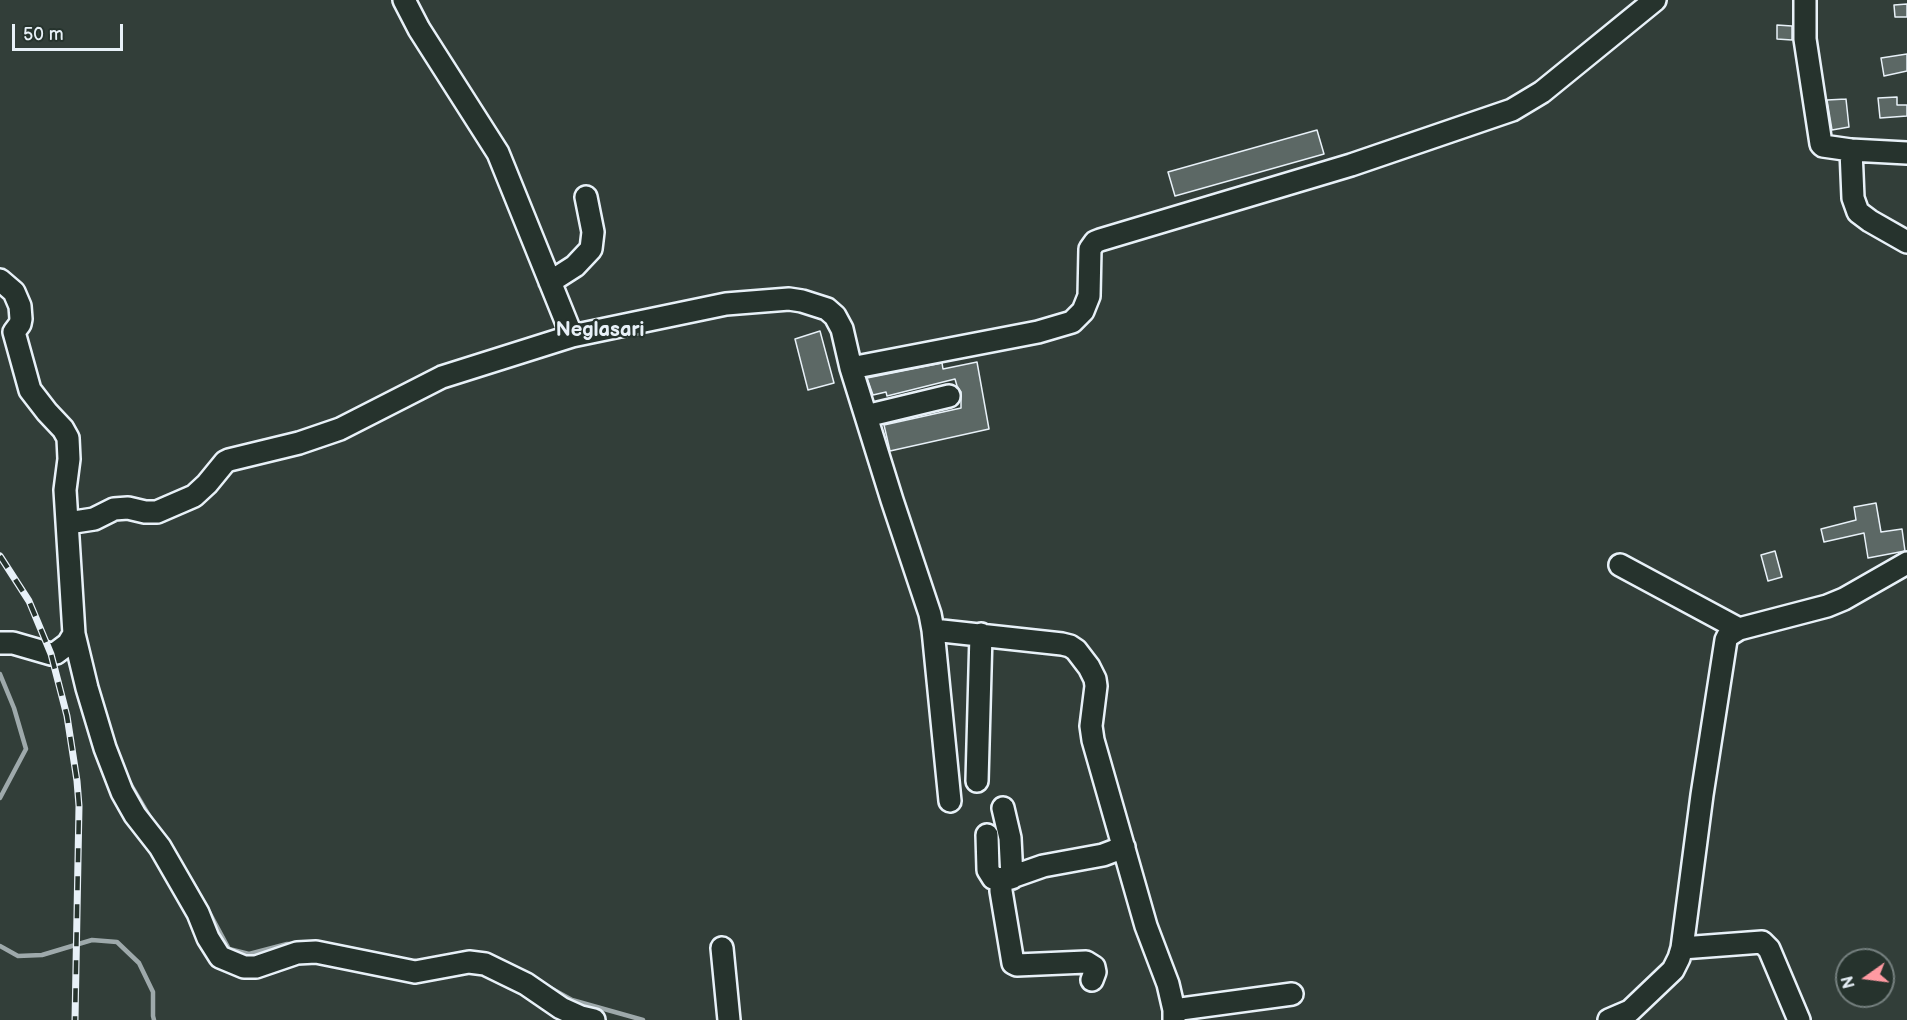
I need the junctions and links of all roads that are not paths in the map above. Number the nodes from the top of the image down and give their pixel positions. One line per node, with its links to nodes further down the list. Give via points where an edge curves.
1 (404, 0): 9 (street, via 498,153)
2 (1655, 0): 11 (street, via 1542,92 1512,111 1351,165 1095,242 1090,249 1089,296 1083,311 1072,322)
3 (1805, 0): 4 (street, via 1805,39 1819,141 1823,146)
4 (1851, 150): 5 (street); 7 (street, via 1853,198 1858,212)
5 (1907, 153)
6 (586, 197): 9 (street, via 593,232 591,249 575,266)
7 (1907, 242)
8 (0, 280): 14 (street, via 9,286 20,306 21,319 15,332 30,390 68,438)
9 (550, 282): 10 (street)
10 (572, 336): 11 (street, via 726,304 802,300 835,316); 14 (street, via 442,377 340,429 225,462 194,496 157,512 114,509 94,519)
11 (851, 368): 13 (street)
12 (950, 396): 13 (street)
13 (866, 416): 18 (street)
14 (68, 523): 19 (street)
15 (1907, 563): 17 (street, via 1827,606)
16 (1620, 565): 17 (street)
17 (1740, 629): 29 (street, via 1726,640)
18 (933, 630): 20 (street); 23 (street)
19 (74, 634): 21 (street, via 68,644 51,654); 33 (street, via 105,748 122,792 160,847 220,957 244,967 256,967 297,953 316,952 415,972 469,962 485,964 526,984 561,1008)
20 (981, 634): 22 (street); 26 (street, via 1070,646 1085,660 1096,686 1093,740)
21 (0, 643)
22 (977, 781)
23 (950, 801)
24 (1003, 808): 27 (street, via 1010,838)
25 (987, 835): 27 (street, via 988,870 993,878)
26 (1124, 847): 27 (street, via 1043,866); 32 (street)
27 (1009, 879): 30 (street, via 1001,885 1001,891 1013,963 1086,962 1094,967)
28 (722, 948): 34 (street)
29 (1682, 948): 35 (street, via 1673,970 1630,1011); 36 (street, via 1762,942 1769,949)
30 (1092, 980)
31 (1292, 994): 32 (street)
32 (1174, 1015)
33 (594, 1020)
34 (729, 1020)
35 (1609, 1020)
36 (1799, 1020)

